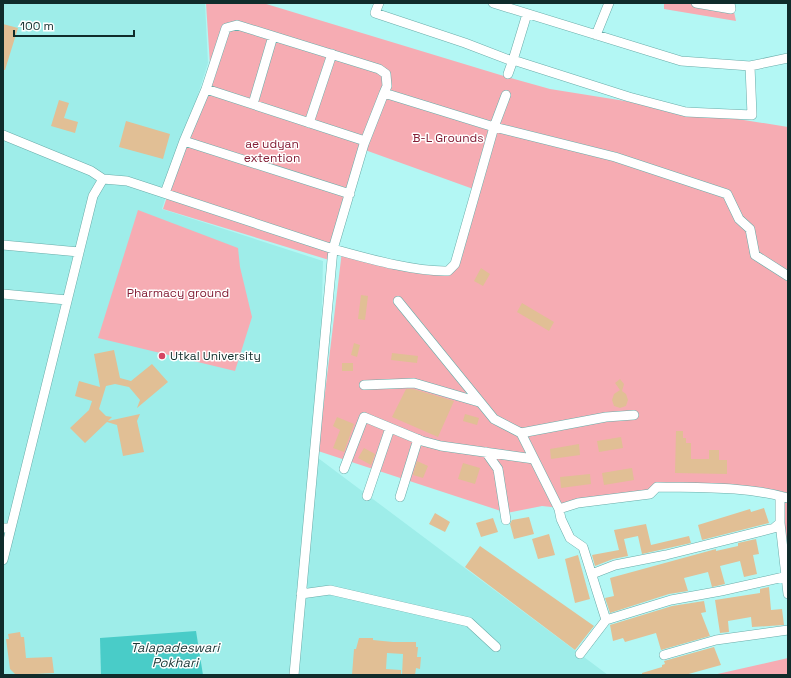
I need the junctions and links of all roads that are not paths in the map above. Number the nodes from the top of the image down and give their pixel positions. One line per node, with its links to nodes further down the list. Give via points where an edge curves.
1 (379, 3): 11 (street, via 375,13)
2 (493, 3): 6 (street)
3 (609, 3): 7 (street)
4 (696, 3): 5 (street, via 731,9)
5 (730, 3)
6 (527, 14): 7 (street); 11 (street)
7 (596, 35): 12 (street, via 681,61)
8 (273, 36): 9 (street); 14 (street, via 237,25 226,28); 17 (street)
9 (332, 54): 15 (street, via 379,69 386,74 387,86); 18 (street)
10 (788, 58): 12 (street)
11 (513, 60): 12 (street, via 629,97 679,110 720,115 752,115); 13 (street)
12 (750, 66)
13 (508, 74)
14 (206, 89): 17 (street); 21 (street)
15 (384, 93): 19 (street); 22 (street)
16 (506, 95): 19 (street)
17 (253, 104): 18 (street)
18 (309, 123): 22 (street)
19 (494, 127): 27 (street, via 455,264 448,271 371,259); 29 (street, via 615,157 728,194 739,219 750,229 756,255)
20 (3, 135): 23 (street, via 91,171)
21 (184, 141): 24 (street); 25 (street)
22 (365, 141): 25 (street)
23 (103, 179): 24 (street, via 127,181); 28 (street, via 93,196)
24 (164, 193): 27 (street)
25 (350, 194): 27 (street)
26 (3, 245): 28 (street)
27 (333, 249): 52 (street)
28 (79, 252): 31 (street)
29 (788, 276)
30 (3, 294): 31 (street)
31 (67, 300): 48 (street)
32 (398, 301): 34 (street)
33 (364, 385): 34 (street, via 414,383)
34 (479, 402): 37 (street, via 494,419)
35 (634, 415): 37 (street, via 606,417)
36 (390, 428): 38 (street); 41 (street, via 364,417); 42 (street)
37 (521, 433): 40 (street)
38 (418, 439): 39 (street, via 441,446); 43 (street)
39 (486, 452): 40 (street); 46 (street, via 498,469)
40 (534, 459): 45 (street)
41 (344, 469)
42 (367, 496)
43 (400, 497)
44 (784, 497): 45 (street, via 745,491 657,487 650,494 578,503); 47 (street)
45 (559, 510): 50 (street, via 570,538 583,547)
46 (506, 520)
47 (780, 523): 50 (street, via 774,528 614,565); 51 (street)
48 (7, 528): 49 (street)
49 (3, 560)
50 (592, 574): 54 (street)
51 (787, 576): 53 (street); 54 (street, via 671,600)
52 (301, 594): 56 (street, via 330,590 469,622); 59 (street)
53 (788, 594)
54 (606, 620): 57 (street)
55 (788, 630): 58 (street, via 716,640)
56 (496, 647)
57 (580, 654)
58 (664, 655)
59 (294, 675)

